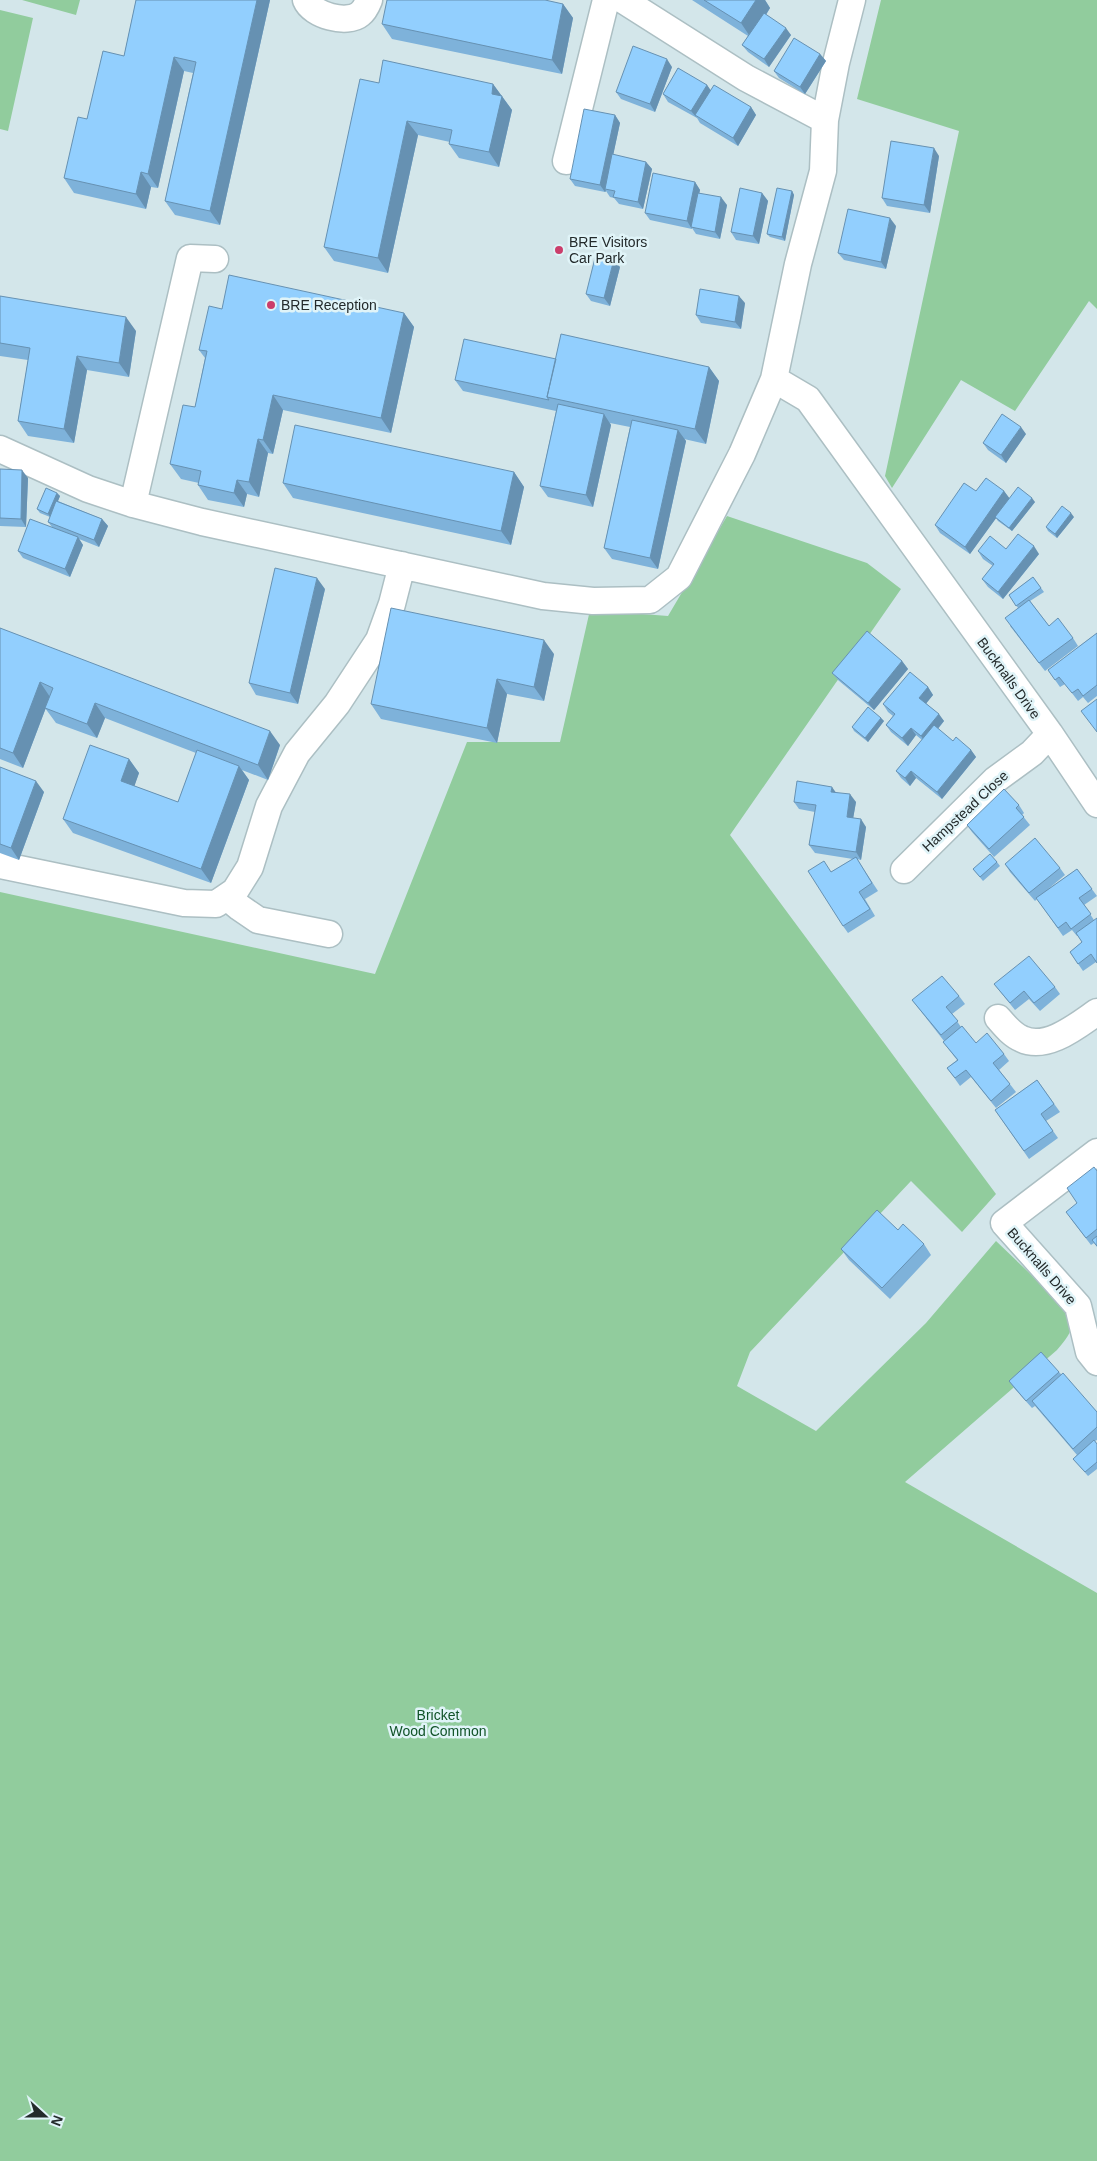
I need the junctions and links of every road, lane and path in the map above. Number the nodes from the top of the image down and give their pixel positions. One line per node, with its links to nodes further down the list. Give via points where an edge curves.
1 (306, 0): 2 (street, via 308,6 319,13 351,18 360,14)
2 (369, 0)
3 (606, 0): 7 (street)
4 (623, 0): 6 (street, via 746,78)
5 (852, 0): 6 (street)
6 (825, 120): 9 (street, via 822,171)
7 (566, 161)
8 (215, 259): 11 (street, via 190,258)
9 (774, 379): 12 (street, via 742,454 679,576 650,600 593,601 543,596); 13 (street, Bucknalls Drive, via 808,399)
10 (0, 449): 11 (street, via 88,489)
11 (133, 504): 12 (street)
12 (402, 565): 17 (street, via 379,640 337,704 297,753 269,806 250,867 235,891)
13 (1050, 734): 14 (street, Bucknalls Drive); 16 (street, Hampstead Close, via 1032,753 995,780)
14 (1097, 804)
15 (0, 865): 17 (street, via 184,903 216,904)
16 (904, 870)
17 (227, 897): 18 (street, via 258,920)
18 (329, 934)
19 (1097, 1012): 20 (street, via 1058,1037 1036,1042 1012,1034)
20 (998, 1018)
21 (1097, 1152): 22 (street, Bucknalls Drive, via 1004,1223 1078,1306 1089,1352)
22 (1097, 1362)

